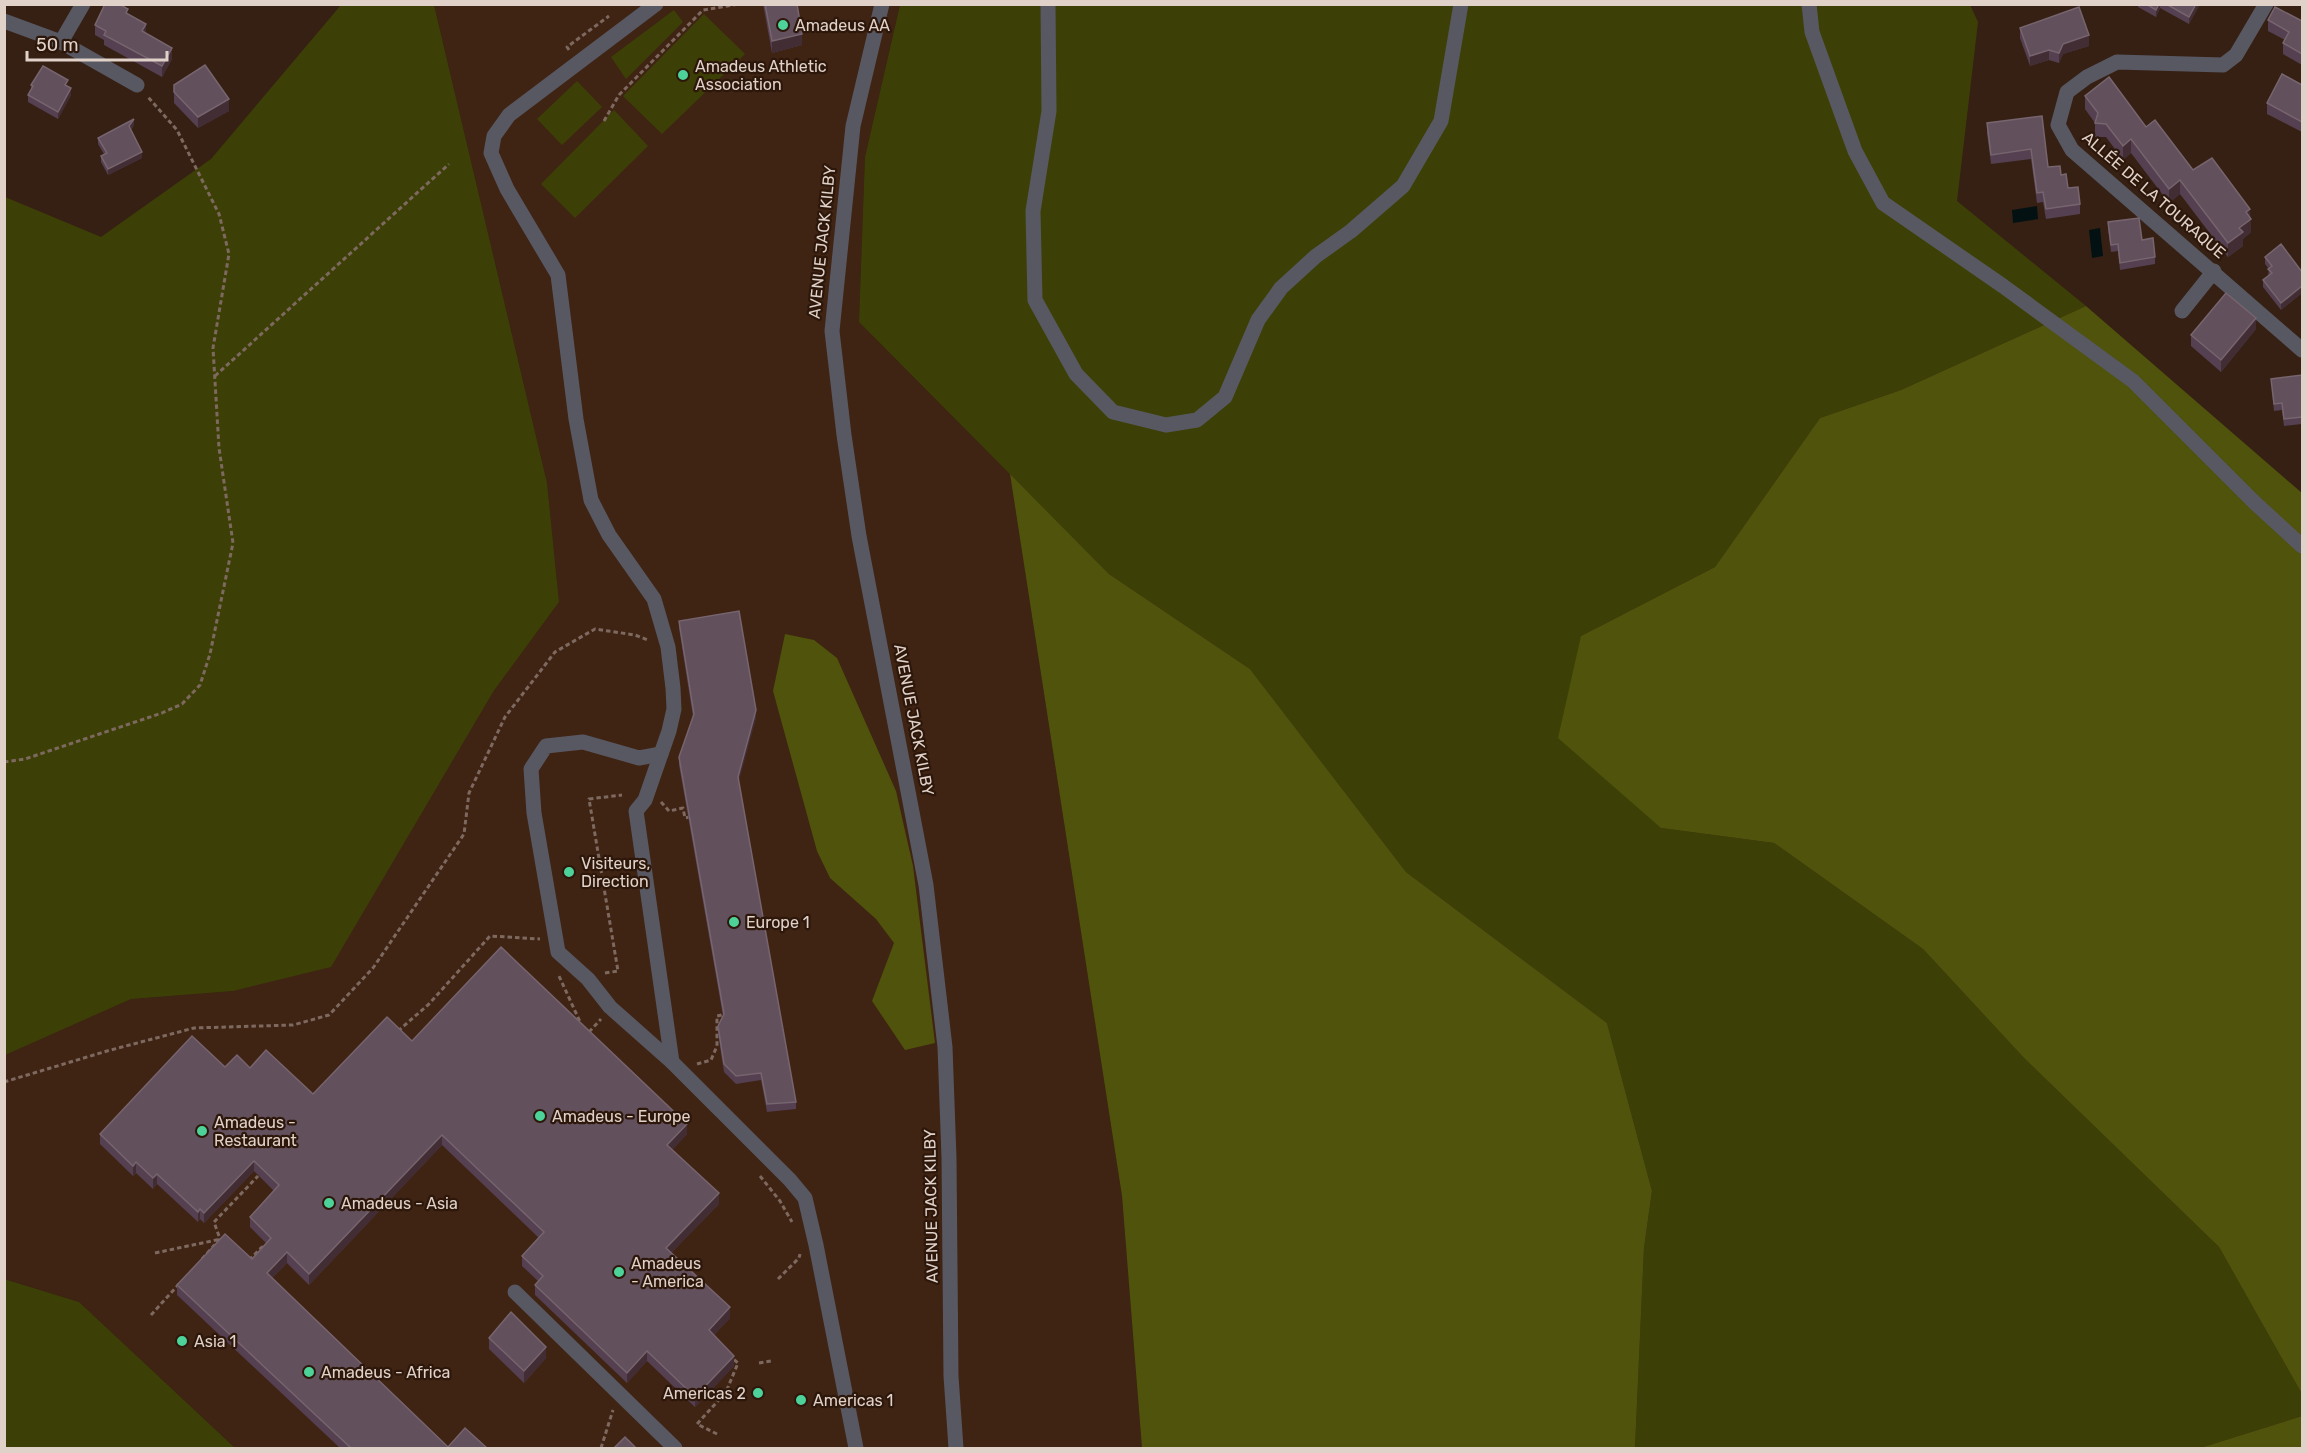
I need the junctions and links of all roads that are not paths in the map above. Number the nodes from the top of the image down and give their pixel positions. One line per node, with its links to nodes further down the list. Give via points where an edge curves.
1 (83, 4): 9 (street)
2 (657, 4): 15 (street, via 508,115 494,136 491,153 507,189 558,275 576,419 591,500 609,535 654,599 668,648 674,709)
3 (882, 4): 20 (street, AVENUE JACK KILBY, via 853,126 832,331 859,536 926,885 945,1047 951,1376)
4 (1048, 4): 5 (street, via 1049,111 1033,212 1035,300 1076,374 1113,412 1166,425 1197,420 1225,397 1258,320 1281,288 1403,186 1441,121)
5 (1461, 4)
6 (1809, 4): 14 (street, via 1812,32 1855,151 1883,203 2133,381)
7 (2266, 4): 11 (street, ALLÉE DE LA TOURAQUE, via 2236,55 2223,64 2117,62 2067,92 2058,125 2072,150)
8 (4, 21): 9 (street)
9 (61, 42): 10 (street)
10 (137, 85)
11 (2214, 271): 12 (street); 13 (street, ALLÉE DE LA TOURAQUE)
12 (2182, 311)
13 (2302, 350)
14 (2302, 546)
15 (661, 754): 16 (street, via 645,800 636,811); 16 (street, via 639,758 583,742 546,746 531,769 534,813 558,952 588,979 610,1007)
16 (672, 1062): 19 (street, via 805,1198)
17 (515, 1292): 18 (street)
18 (675, 1449)
19 (856, 1449)
20 (956, 1449)

